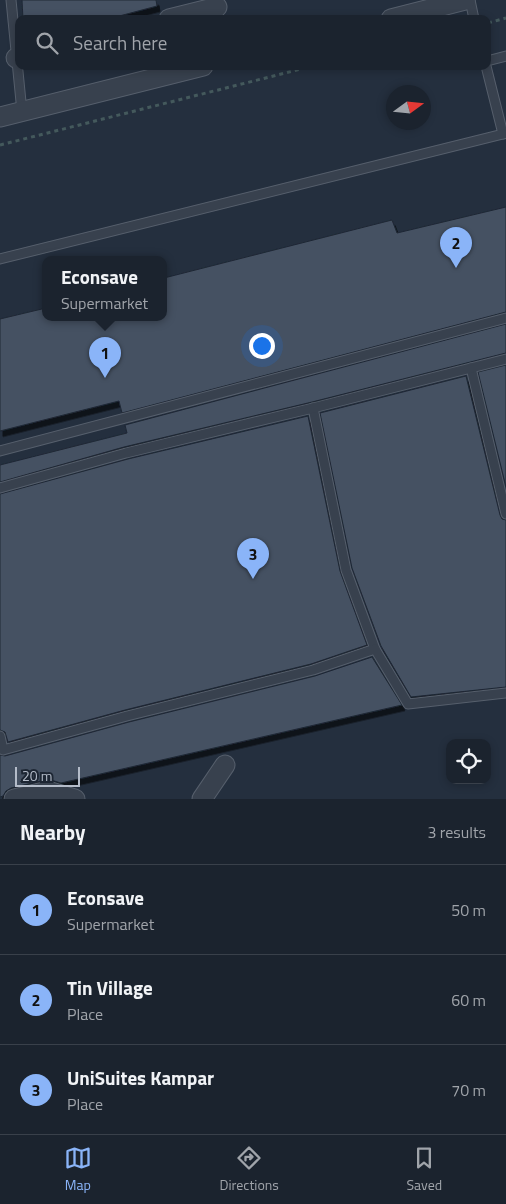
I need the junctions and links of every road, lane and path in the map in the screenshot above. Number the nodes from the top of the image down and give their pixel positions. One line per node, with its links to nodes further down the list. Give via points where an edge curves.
1 (11, 0): 10 (lane)
2 (465, 0): 6 (street)
3 (470, 0): 7 (lane)
4 (217, 8): 5 (street)
5 (187, 15)
6 (407, 15)
7 (473, 15)
8 (506, 18): 9 (path)
9 (491, 22)
10 (15, 33)
11 (506, 56): 12 (lane)
12 (491, 60)
13 (19, 70): 17 (lane)
14 (187, 70): 17 (street)
15 (297, 70): 20 (path)
16 (487, 70): 19 (lane)
17 (22, 112): 18 (street)
18 (0, 117)
19 (504, 133): 21 (lane)
20 (0, 145)
21 (0, 259)
22 (506, 318): 26 (lane)
23 (506, 359): 24 (lane)
24 (471, 368): 25 (lane); 28 (lane)
25 (313, 408): 27 (lane, via 126,453); 29 (lane, via 346,570)
26 (0, 451)
27 (0, 488)
28 (506, 514)
29 (375, 649): 30 (lane, via 408,704); 31 (lane, via 313,670 3,750)
30 (506, 693)
31 (0, 736)
32 (225, 766): 35 (street)
33 (14, 799): 34 (street, via 48,791)
34 (75, 799)
35 (202, 799)

